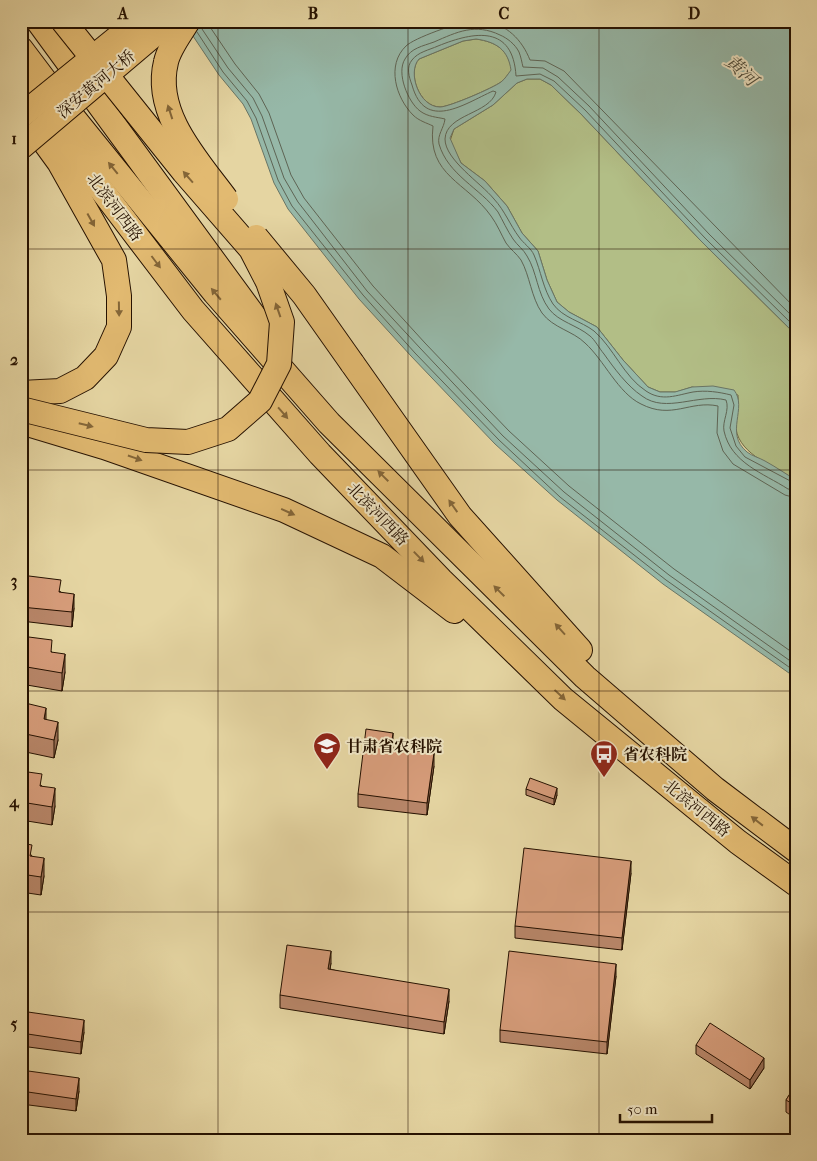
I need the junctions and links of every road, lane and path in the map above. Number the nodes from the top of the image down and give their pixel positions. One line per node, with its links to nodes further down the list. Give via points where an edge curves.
1 (38, 21): 16 (main road)
2 (63, 21): 14 (main road, one-way to 2, bridge, via 146,440 188,442 234,424 260,401 279,364 282,322 268,282 251,249 184,172)
3 (138, 21): 9 (main road, 深安黄河大桥, bridge)
4 (170, 21): 10 (main road, 深安黄河大桥, bridge)
5 (188, 21): 18 (main road, one-way to 5, bridge, via 679,745 566,635 460,516 304,296 191,152 172,119 163,90 166,61)
6 (21, 50): 16 (main road, 北滨河西路, one-way to 6, via 215,293)
7 (21, 84): 12 (main road, 北滨河西路)
8 (21, 110): 11 (main road)
9 (21, 116)
10 (21, 147)
11 (59, 162): 12 (main road); 13 (main road, one-way to 13, via 114,260 119,327 106,356 85,378 60,391)
12 (106, 195): 17 (main road, 北滨河西路, one-way to 17, via 193,310 320,454 441,580)
13 (21, 393)
14 (21, 409)
15 (21, 422): 17 (main road, one-way to 17, via 104,447 284,510 382,556)
16 (329, 422): 18 (main road, 北滨河西路, one-way to 16, via 585,677)
17 (533, 669): 20 (main road, 北滨河西路, one-way to 20, via 563,699)
18 (716, 789): 19 (main road, 北滨河西路, one-way to 18)
19 (796, 850)
20 (796, 884)

